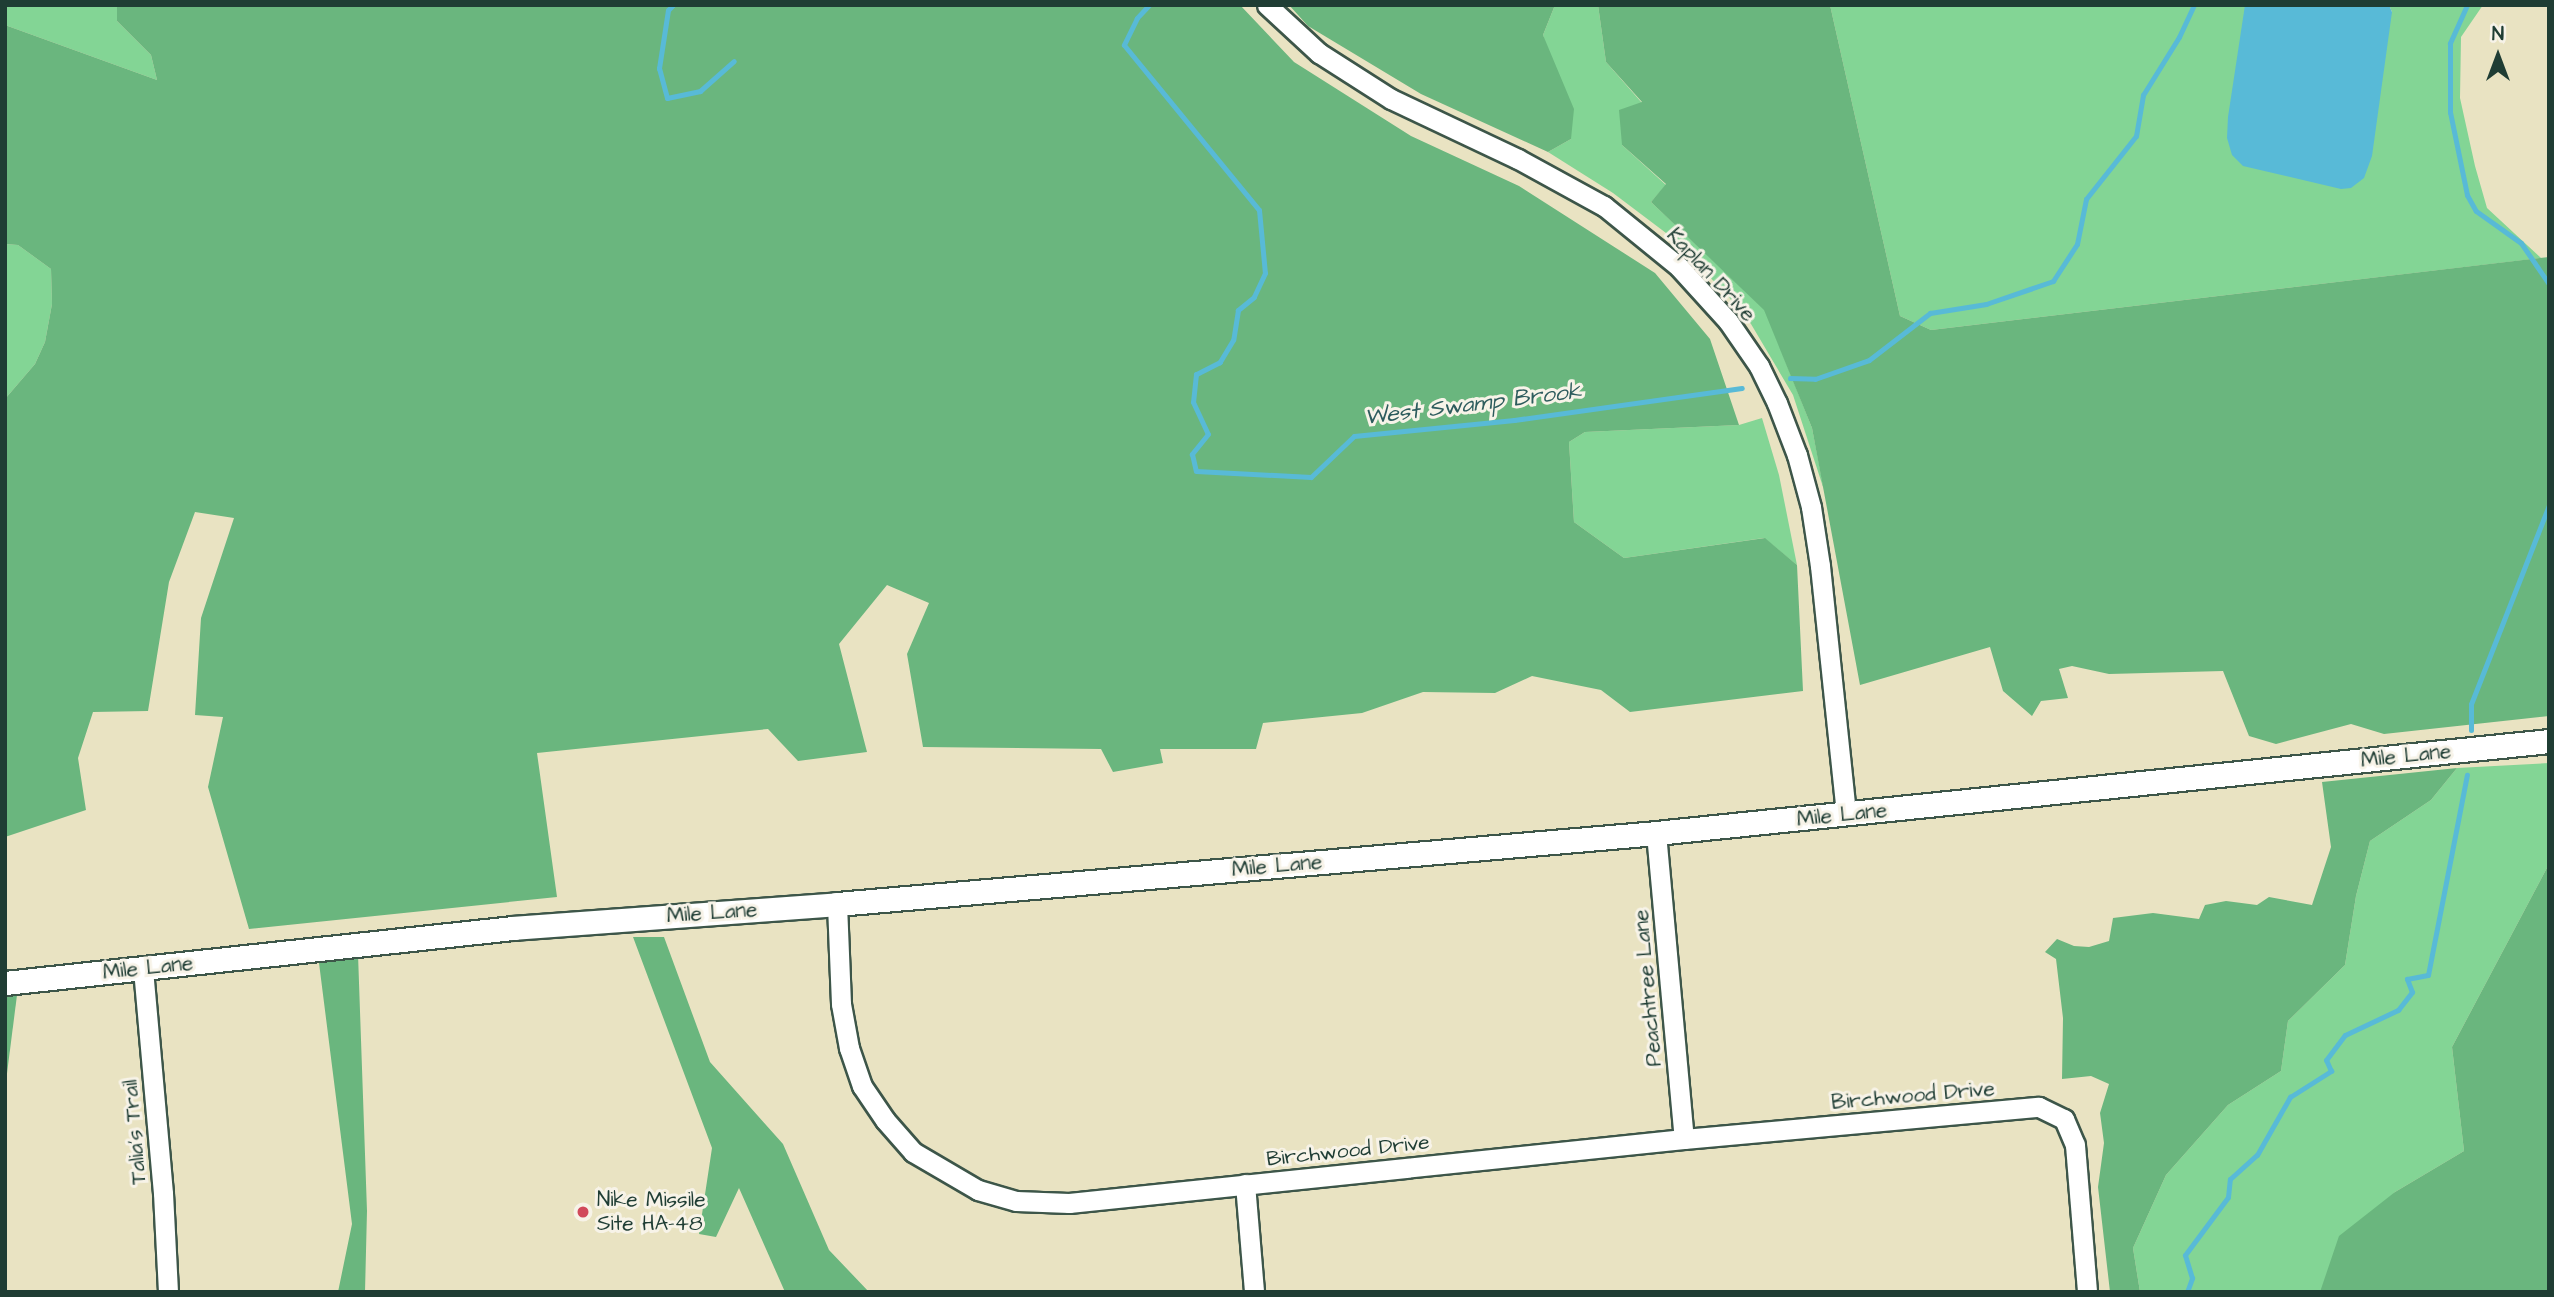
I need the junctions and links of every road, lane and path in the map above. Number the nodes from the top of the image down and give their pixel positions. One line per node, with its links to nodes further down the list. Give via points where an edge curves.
1 (1267, 5): 3 (street, Kaplan Drive, via 1320,53 1391,99 1604,206 1679,267 1728,321 1759,366 1777,403 1811,508)
2 (2549, 741): 3 (street, Mile Lane)
3 (1846, 815): 4 (street, Mile Lane)
4 (1656, 833): 5 (street, Mile Lane); 8 (street, Peachtree Lane)
5 (837, 904): 6 (street, Mile Lane, via 513,928); 9 (street, Birchwood Drive, via 841,1004 862,1086 913,1152 933,1166 978,1190 1016,1201 1069,1203)
6 (143, 969): 7 (street, Mile Lane); 10 (street, Talia's Trail)
7 (5, 983)
8 (1685, 1139): 9 (street, Birchwood Drive); 12 (street, Birchwood Drive, via 2039,1107 2064,1119 2075,1145)
9 (1245, 1184): 11 (street)
10 (168, 1292)
11 (1254, 1292)
12 (2087, 1292)

